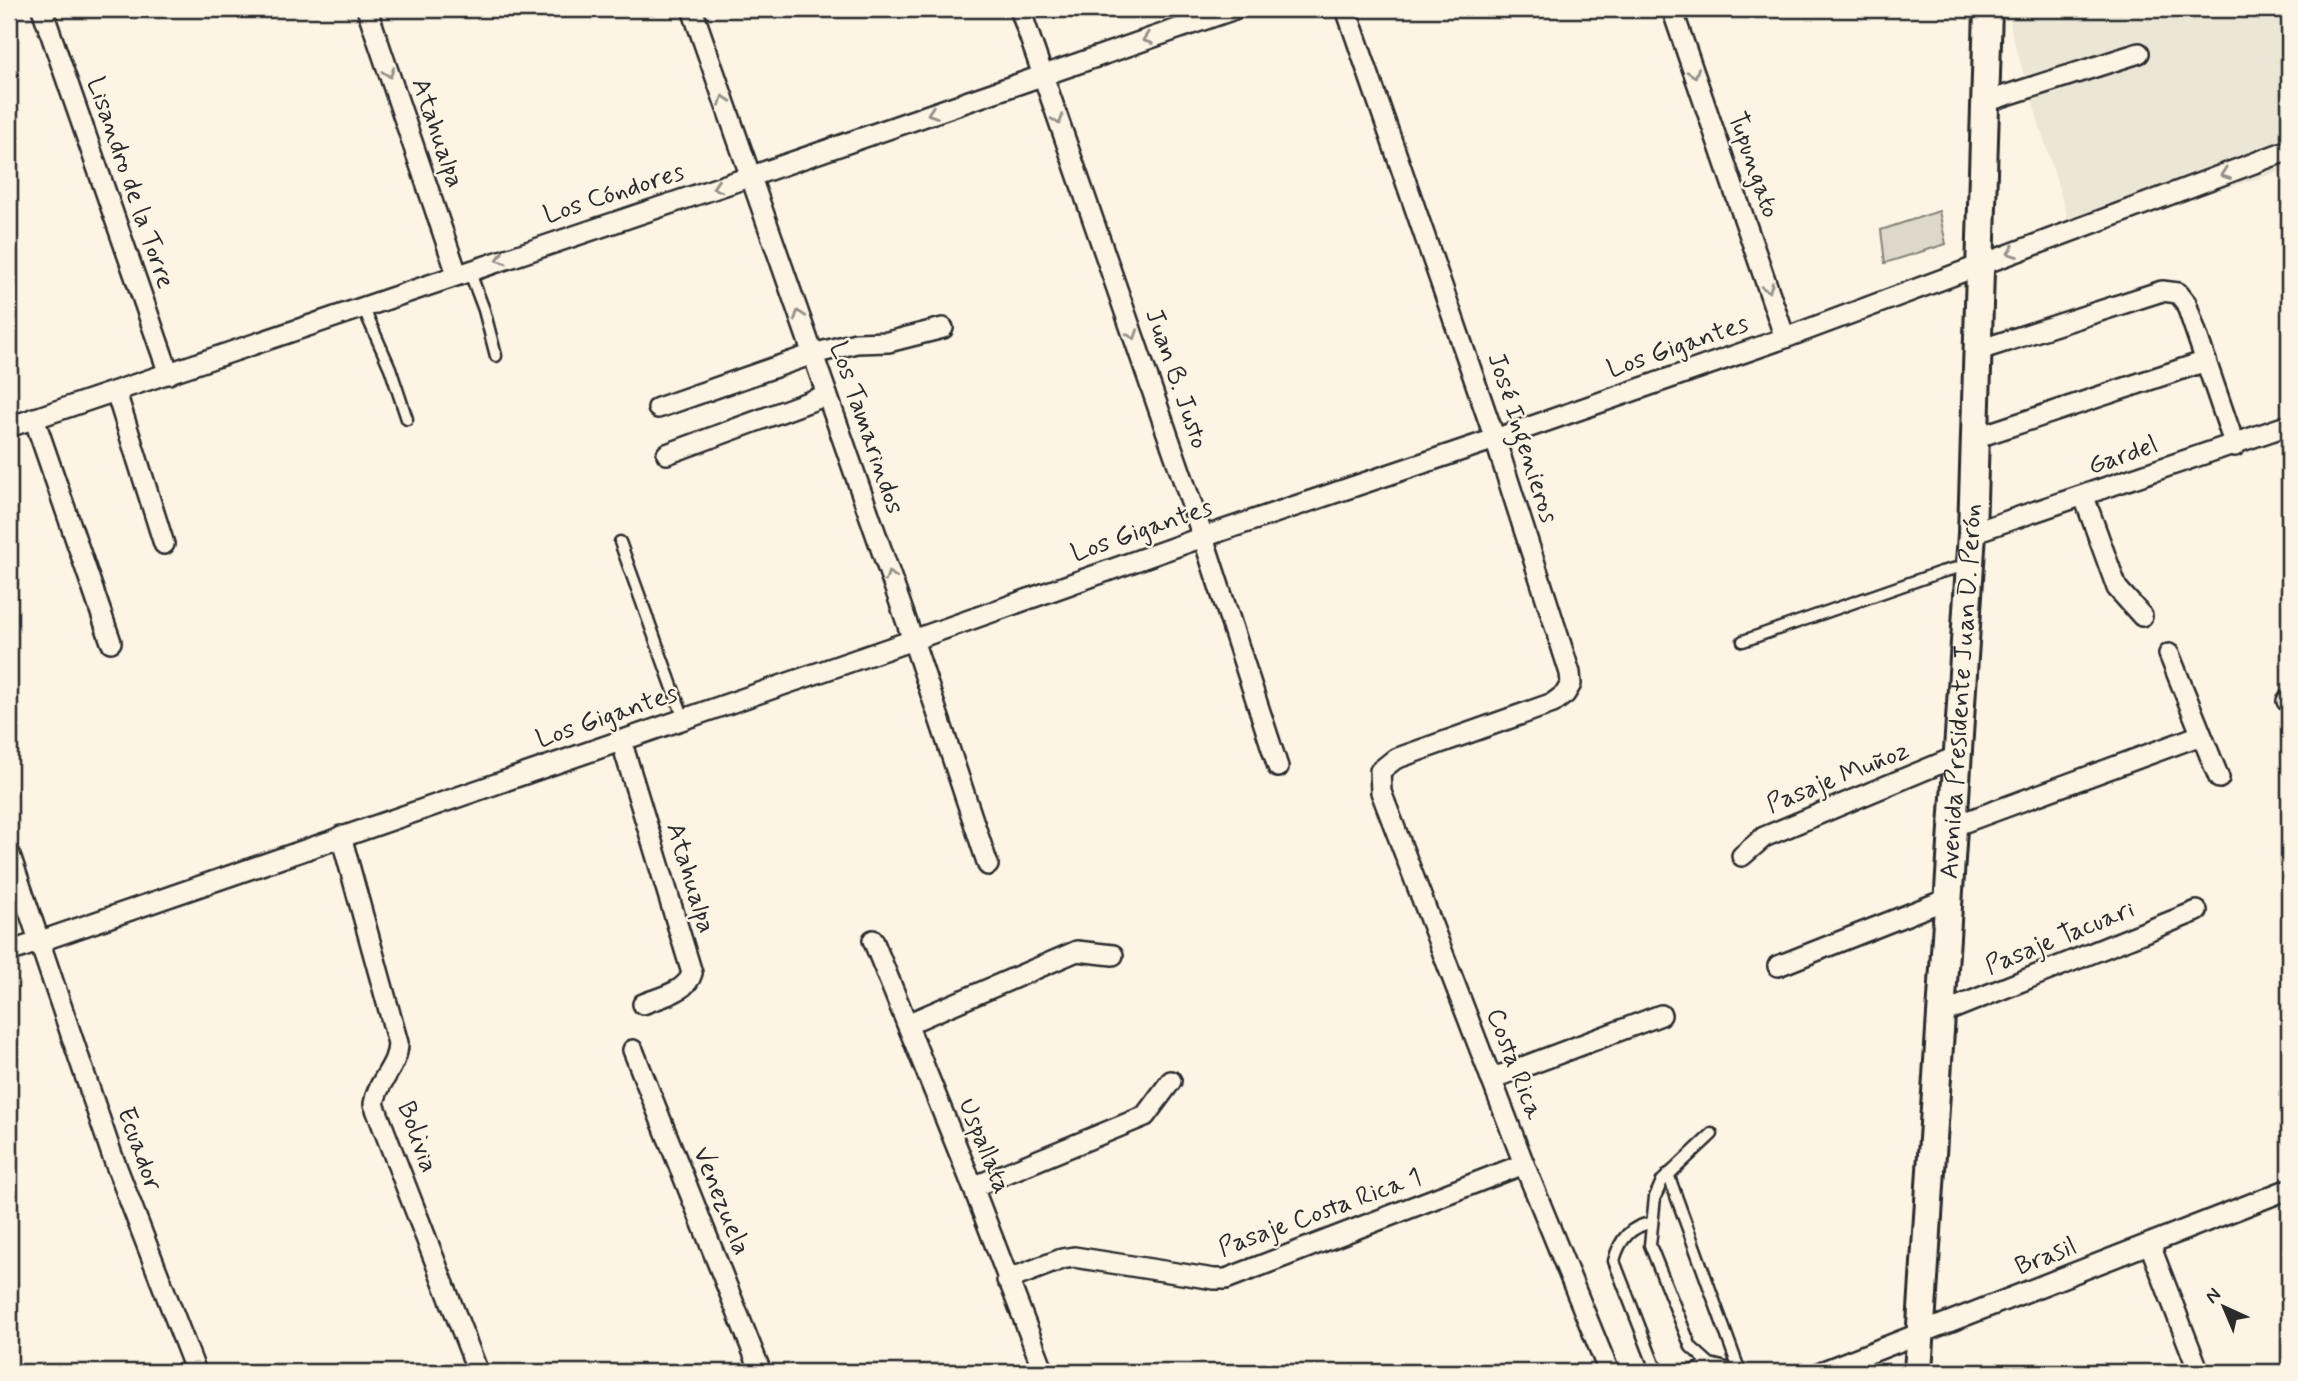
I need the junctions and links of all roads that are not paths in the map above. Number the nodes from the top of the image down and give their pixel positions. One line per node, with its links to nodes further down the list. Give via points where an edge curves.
1 (42, 9): 23 (street, Lisandro de la Torre)
2 (367, 9): 15 (street, Atahualpa, one-way to 15)
3 (692, 9): 13 (street, Los Tamarindos, one-way to 3)
4 (1020, 9): 10 (street, Juan B. Justo)
5 (1235, 9): 10 (street, Los Cóndores, one-way to 10)
6 (1346, 9): 32 (street, José Ingenieros)
7 (1672, 9): 18 (street, Tupungato, one-way to 18)
8 (1988, 9): 11 (main road, Avenida Presidente Juan D. Perón)
9 (2139, 53): 11 (street)
10 (1043, 75): 13 (street, Los Cóndores, one-way to 13); 37 (street, Juan B. Justo, one-way to 37)
11 (1985, 102): 14 (main road, Avenida Presidente Juan D. Perón)
12 (2289, 150): 14 (street, Los Gigantes, one-way to 14)
13 (752, 176): 15 (street, Los Cóndores, one-way to 15); 20 (street, Los Tamarindos, one-way to 13)
14 (1981, 264): 18 (street, Los Gigantes); 19 (main road, Avenida Presidente Juan D. Perón)
15 (463, 272): 16 (street, Los Cóndores); 21 (lane, via 484,310)
16 (363, 306): 23 (street, Los Cóndores); 28 (lane)
17 (943, 328): 20 (street)
18 (1785, 338): 32 (street, Los Gigantes)
19 (1979, 350): 22 (street, via 2162,291 2178,293 2186,303); 31 (main road, Avenida Presidente Juan D. Perón)
20 (813, 354): 25 (street, Los Tamarindos); 26 (street)
21 (496, 356)
22 (2206, 361): 31 (street); 33 (street)
23 (169, 374): 24 (street, Los Cóndores)
24 (116, 392): 27 (street, Los Cóndores); 39 (street)
25 (827, 396): 34 (street); 42 (street, Los Tamarindos, one-way to 25)
26 (658, 408)
27 (34, 418): 30 (street, Los Cóndores); 44 (street)
28 (407, 419)
29 (2289, 425): 33 (street, Gardel)
30 (9, 427)
31 (1975, 438): 36 (main road, Avenida Presidente Juan D. Perón)
32 (1495, 439): 37 (street, Los Gigantes); 51 (street, José Ingenieros, via 1572,684 1553,703 1395,759)
33 (2235, 446): 35 (street, Gardel)
34 (667, 454)
35 (2084, 497): 36 (street, Gardel); 41 (street, via 2117,588)
36 (1972, 533): 40 (main road, Avenida Presidente Juan D. Perón)
37 (1203, 537): 42 (street, Los Gigantes); 50 (street, Juan B. Justo)
38 (620, 542): 46 (lane)
39 (164, 544)
40 (1970, 565): 43 (lane); 49 (main road, Avenida Presidente Juan D. Perón)
41 (2142, 616)
42 (913, 640): 46 (street, Los Gigantes); 57 (street, Los Tamarindos)
43 (1743, 641)
44 (111, 642)
45 (2169, 654): 47 (street)
46 (684, 719): 48 (street, Los Gigantes)
47 (2201, 735): 52 (street); 53 (street)
48 (621, 740): 54 (street, Los Gigantes); 65 (street, Atahualpa, via 692,973 682,988)
49 (1958, 756): 53 (main road, Avenida Presidente Juan D. Perón); 56 (street, Pasaje Muñoz, via 1764,836)
50 (1278, 767)
51 (1380, 771): 70 (street, Costa Rica, via 1381,792)
52 (2219, 778)
53 (1954, 826): 58 (main road, Avenida Presidente Juan D. Perón)
54 (341, 836): 61 (street, Los Gigantes); 84 (street, Bolivia, via 398,1043 395,1062 374,1104)
55 (9, 852): 61 (street, Ecuador)
56 (1742, 856)
57 (988, 865)
58 (1950, 898): 64 (street); 66 (main road, Avenida Presidente Juan D. Perón)
59 (2197, 911): 66 (street, Pasaje Tacuari)
60 (873, 940): 68 (street, Uspallata)
61 (39, 942): 62 (street, Los Gigantes); 83 (street, Ecuador, via 112,1154)
62 (9, 952)
63 (1113, 955): 68 (street, via 1077,951)
64 (1778, 966)
65 (643, 1004)
66 (1942, 1013): 80 (main road, Avenida Presidente Juan D. Perón)
67 (1661, 1015): 70 (street)
68 (907, 1024): 75 (street, Uspallata)
69 (633, 1050): 85 (street, Venezuela)
70 (1491, 1079): 73 (street, Costa Rica)
71 (1171, 1081): 75 (street, via 1145,1115)
72 (1712, 1134): 74 (lane)
73 (1524, 1164): 79 (street, Pasaje Costa Rica 1, via 1226,1279 1074,1257); 87 (street, Costa Rica)
74 (1668, 1174): 77 (lane, via 1655,1197); 82 (lane)
75 (973, 1187): 79 (street, Uspallata)
76 (2289, 1189): 78 (street, Brasil)
77 (1651, 1223): 81 (lane, via 1650,1245 1690,1347); 88 (lane, via 1626,1235 1614,1261 1654,1364)
78 (2150, 1245): 80 (street, Brasil); 92 (street)
79 (1007, 1280): 86 (street, Uspallata)
80 (1922, 1333): 90 (street, Brasil); 91 (main road, Avenida Presidente Juan D. Perón)
81 (1710, 1364): 82 (lane); 89 (lane)
82 (1739, 1371)
83 (196, 1372)
84 (478, 1372)
85 (761, 1372)
86 (1044, 1372)
87 (1609, 1372)
88 (1662, 1372)
89 (1690, 1372)
90 (1821, 1372)
91 (1918, 1372)
92 (2199, 1372)

